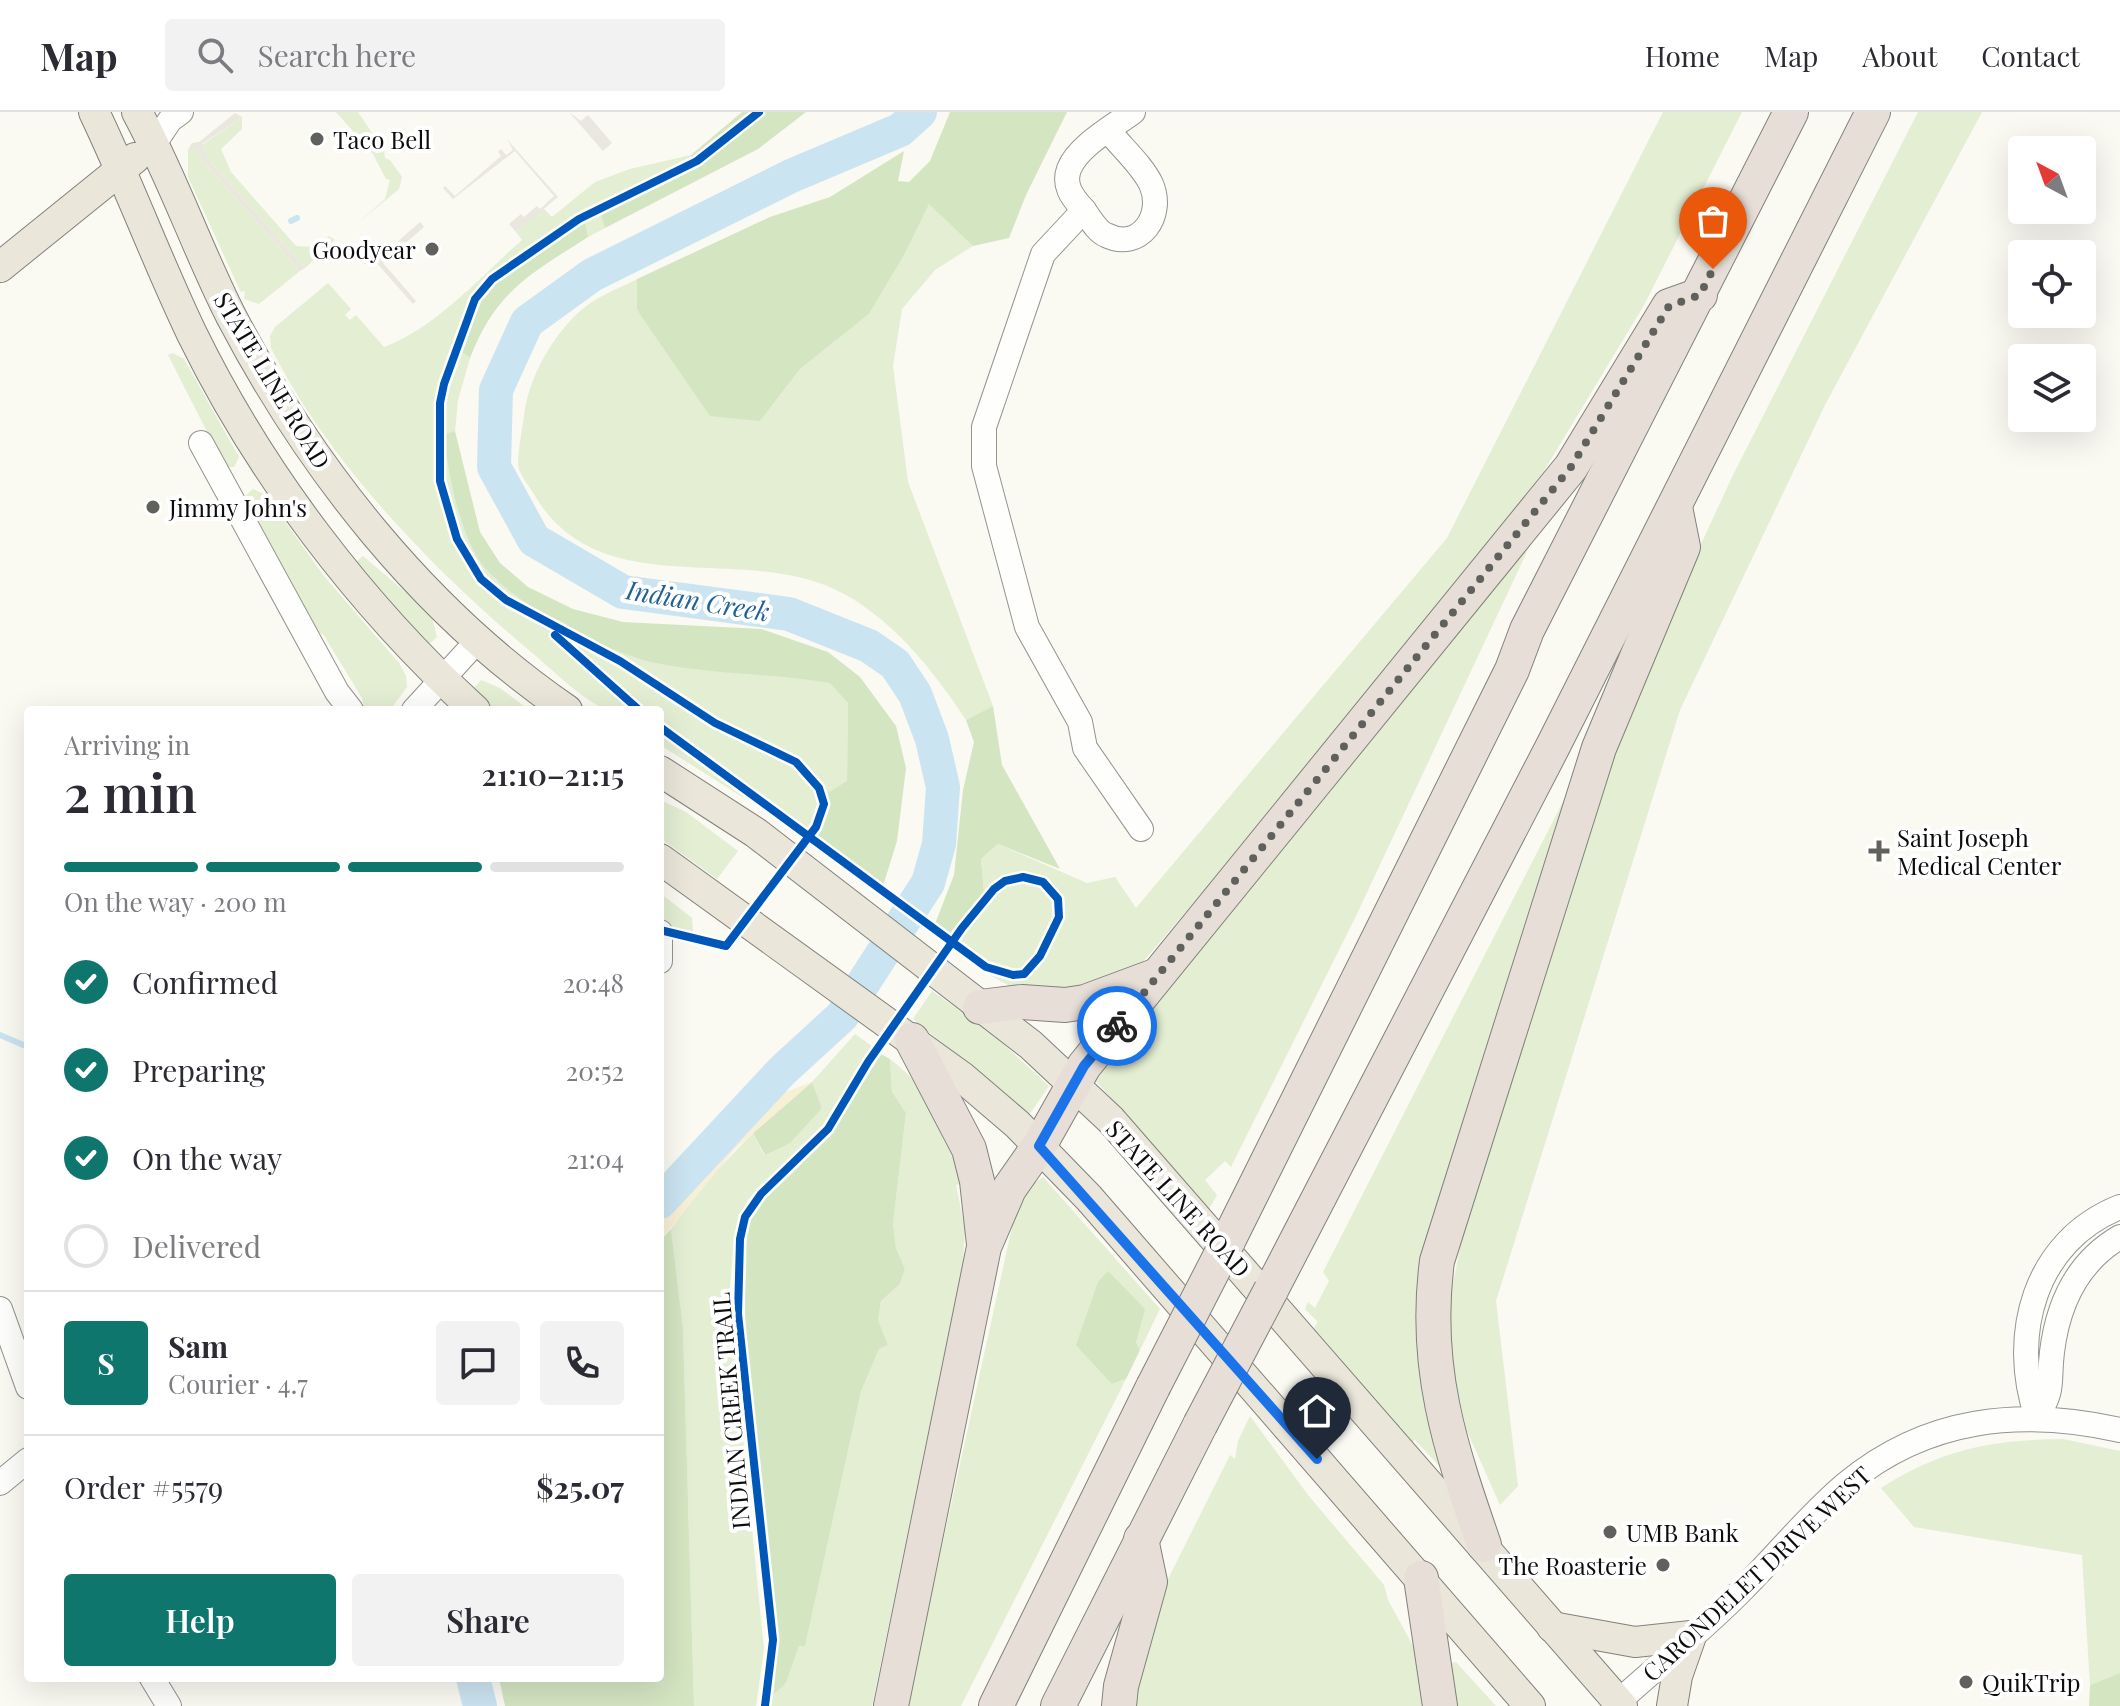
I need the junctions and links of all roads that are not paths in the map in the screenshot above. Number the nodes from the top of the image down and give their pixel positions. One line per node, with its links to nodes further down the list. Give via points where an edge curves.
1 (94, 112): 9 (main road, STATE LINE ROAD)
2 (137, 112): 8 (main road, STATE LINE ROAD)
3 (181, 112): 8 (street)
4 (1133, 112): 7 (street)
5 (1791, 112): 12 (highway)
6 (1873, 112): 14 (highway)
7 (1108, 130): 10 (street, via 1069,168 1067,184); 10 (street, via 1151,184 1153,221 1142,234 1124,240 1103,235)
8 (154, 144): 9 (main road); 15 (main road, STATE LINE ROAD, via 232,317 304,440 383,543)
9 (122, 168): 11 (main road); 16 (main road, STATE LINE ROAD, via 167,279 230,403 322,539)
10 (1084, 210): 22 (street, via 1043,254 984,427 984,466 1027,627 1080,722 1085,748)
11 (0, 267)
12 (1700, 295): 24 (highway, via 1669,306 1571,467); 47 (highway, bridge, via 1527,630 1505,684)
13 (201, 443): 17 (street)
14 (1675, 507): 38 (highway, bridge); 39 (highway, via 1683,547 1599,748 1437,1261 1433,1331 1438,1399)
15 (479, 639): 16 (street); 20 (main road, STATE LINE ROAD)
16 (441, 679): 18 (street); 19 (main road, STATE LINE ROAD)
17 (348, 706)
18 (417, 706)
19 (471, 706)
20 (561, 706)
21 (664, 774): 25 (main road, STATE LINE ROAD, via 756,833)
22 (1141, 829)
23 (664, 862): 26 (main road)
24 (1160, 974): 25 (highway, via 1085,1002); 27 (highway)
25 (980, 1007): 27 (main road, STATE LINE ROAD)
26 (912, 1040): 28 (main road); 31 (highway, via 969,1149)
27 (1074, 1084): 28 (highway); 39 (main road, STATE LINE ROAD, via 1155,1169)
28 (1039, 1146): 31 (highway, via 1009,1189); 40 (main road)
29 (2120, 1207): 34 (street, via 2082,1228 2044,1274 2025,1347 2025,1384)
30 (2120, 1237): 34 (street, via 2081,1268 2067,1293 2055,1332 2052,1392)
31 (984, 1247): 46 (highway)
32 (0, 1309): 33 (street)
33 (24, 1376)
34 (2037, 1417): 35 (street, CARONDELET DRIVE WEST); 42 (street, CARONDELET DRIVE WEST, via 1962,1426 1927,1436 1879,1460 1845,1485)
35 (2120, 1430)
36 (24, 1463): 37 (street)
37 (0, 1483)
38 (1141, 1539): 48 (highway); 49 (highway, via 1150,1582)
39 (1484, 1545): 41 (main road, STATE LINE ROAD)
40 (1421, 1578): 50 (highway); 51 (main road)
41 (1552, 1627): 42 (main road, via 1635,1642); 44 (main road, STATE LINE ROAD)
42 (1691, 1636): 44 (street, CARONDELET DRIVE WEST); 52 (main road)
43 (154, 1682): 45 (street)
44 (1618, 1705)
45 (169, 1706)
46 (891, 1706)
47 (996, 1706)
48 (1058, 1706)
49 (1119, 1706)
50 (1440, 1706)
51 (1530, 1706)
52 (1672, 1706)

